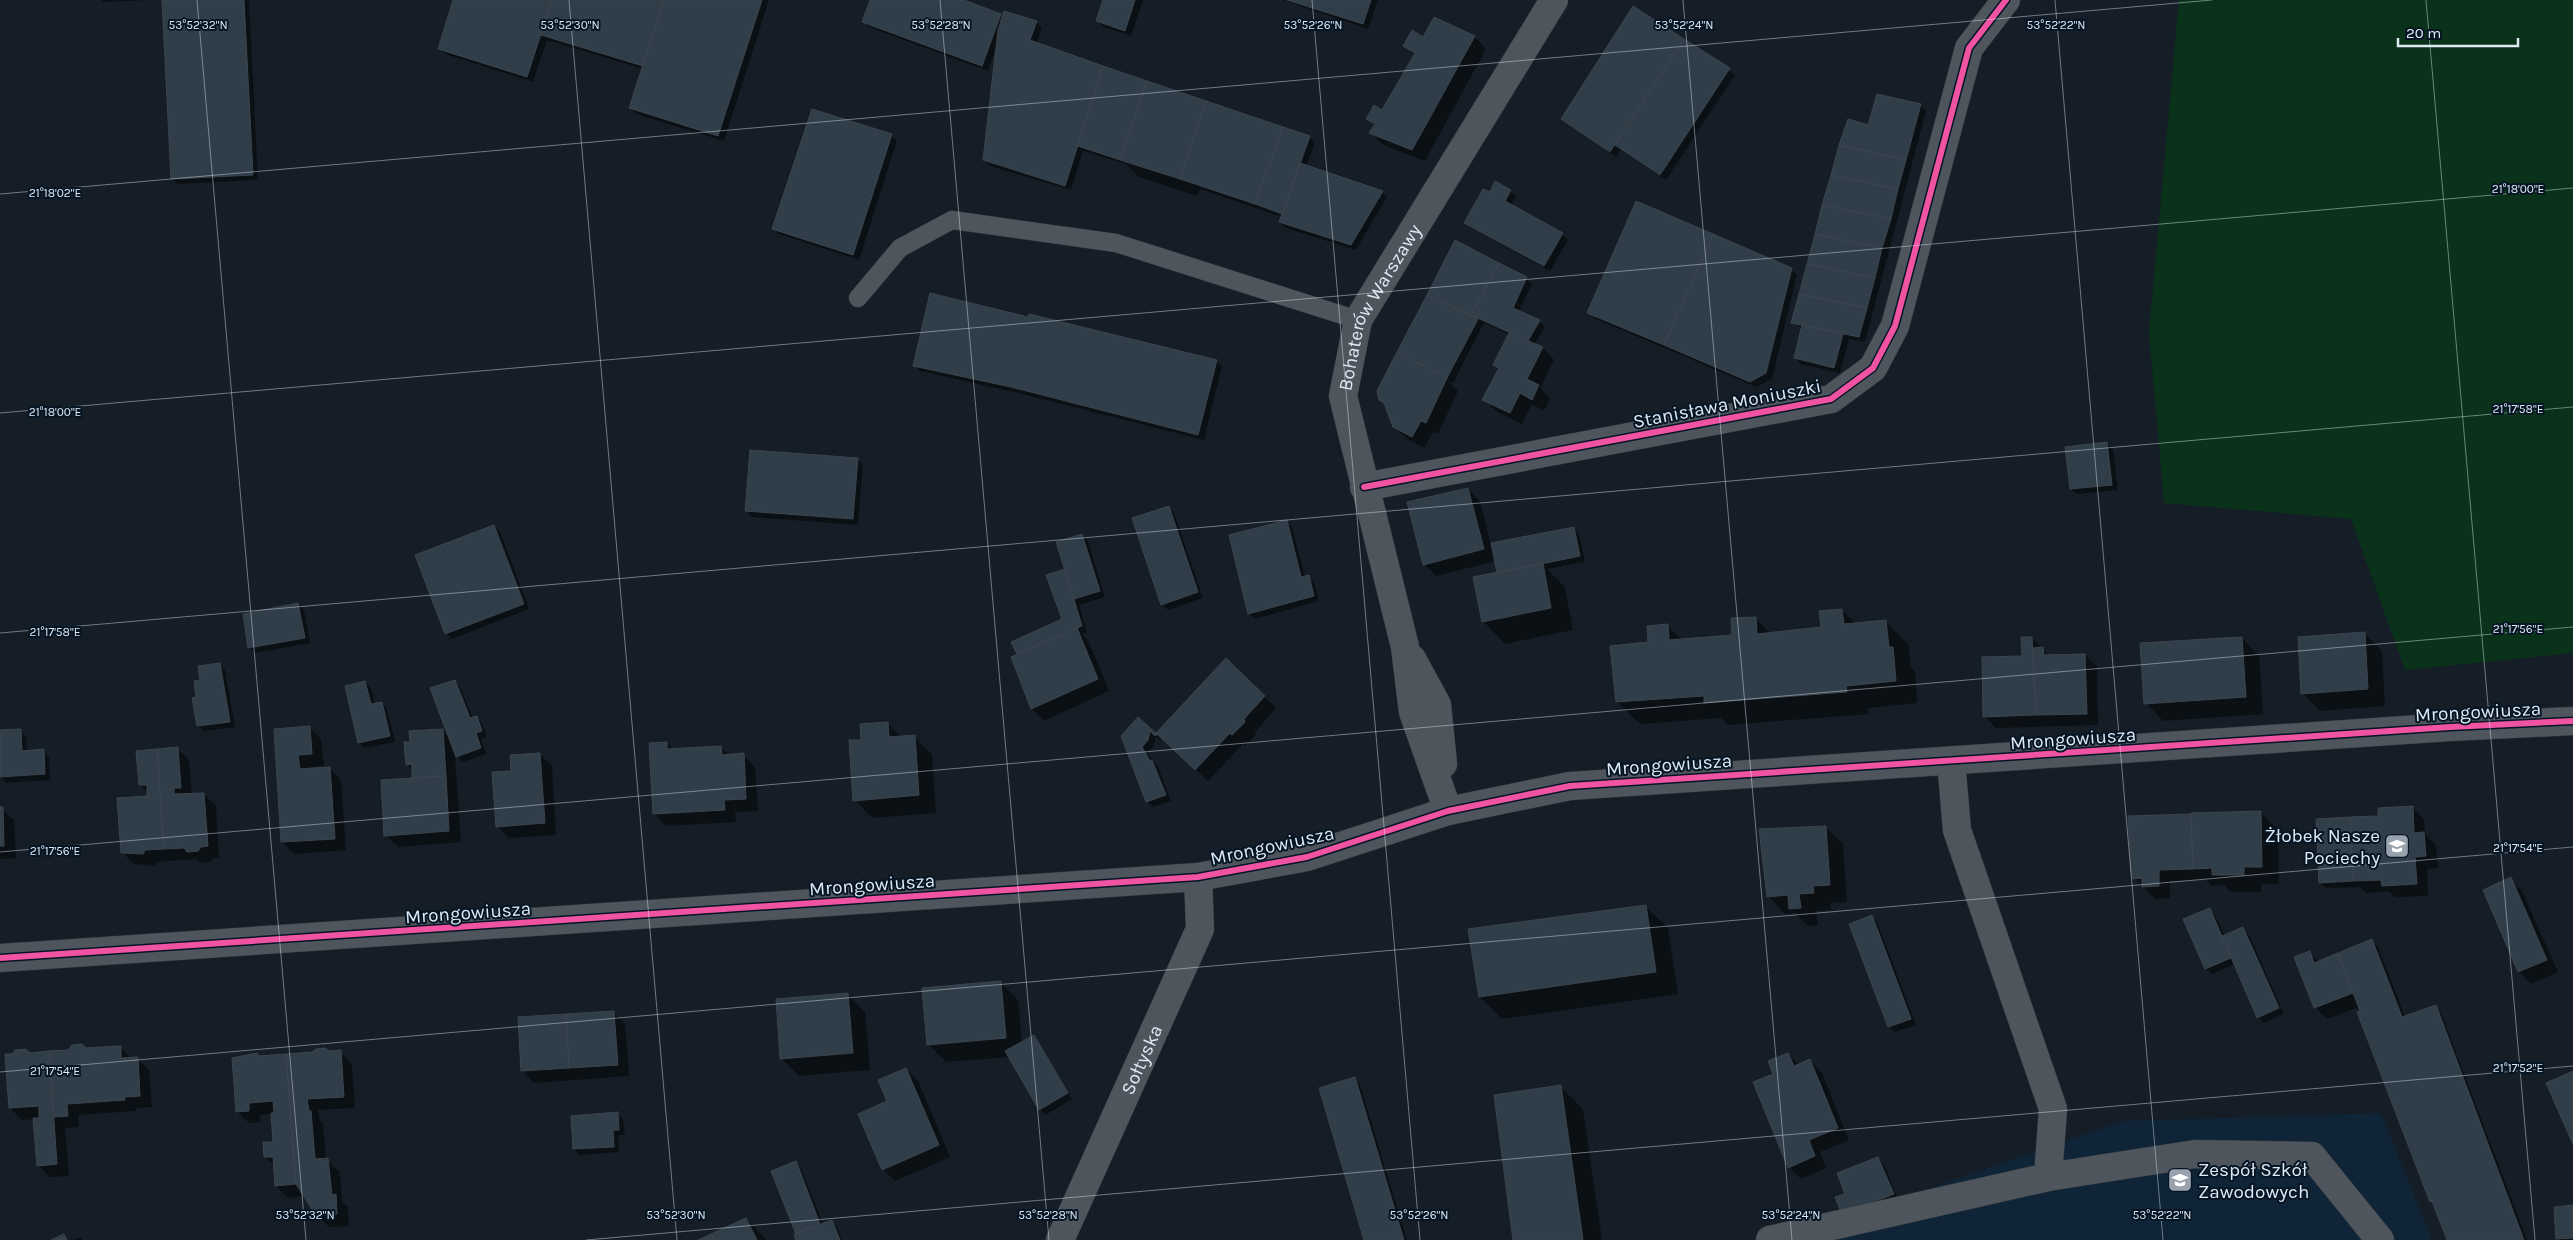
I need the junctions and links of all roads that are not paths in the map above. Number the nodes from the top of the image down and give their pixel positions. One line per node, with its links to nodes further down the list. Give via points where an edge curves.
1 (1554, 0): 4 (street, Bohaterów Warszawy)
2 (2006, 0): 5 (street, Stanisława Moniuszki, via 1969,48 1895,326 1873,368 1832,399)
3 (858, 298): 4 (lane, via 900,248 952,220 1116,244)
4 (1358, 320): 5 (street, Bohaterów Warszawy, via 1343,396)
5 (1364, 487): 8 (street, Bohaterów Warszawy, via 1405,647 1414,712)
6 (2573, 721): 7 (street, Mrongowiusza)
7 (1951, 761): 8 (street, Mrongowiusza, via 1570,786); 11 (street, via 1957,830 2053,1109)
8 (1448, 811): 9 (street, Mrongowiusza, via 1307,857)
9 (1198, 876): 10 (street, Mrongowiusza); 13 (street, Sołtyska, via 1200,929)
10 (0, 958)
11 (2048, 1177): 12 (street); 14 (street, via 2195,1154 2312,1156)
12 (1769, 1237)
13 (1060, 1240)
14 (2380, 1240)

